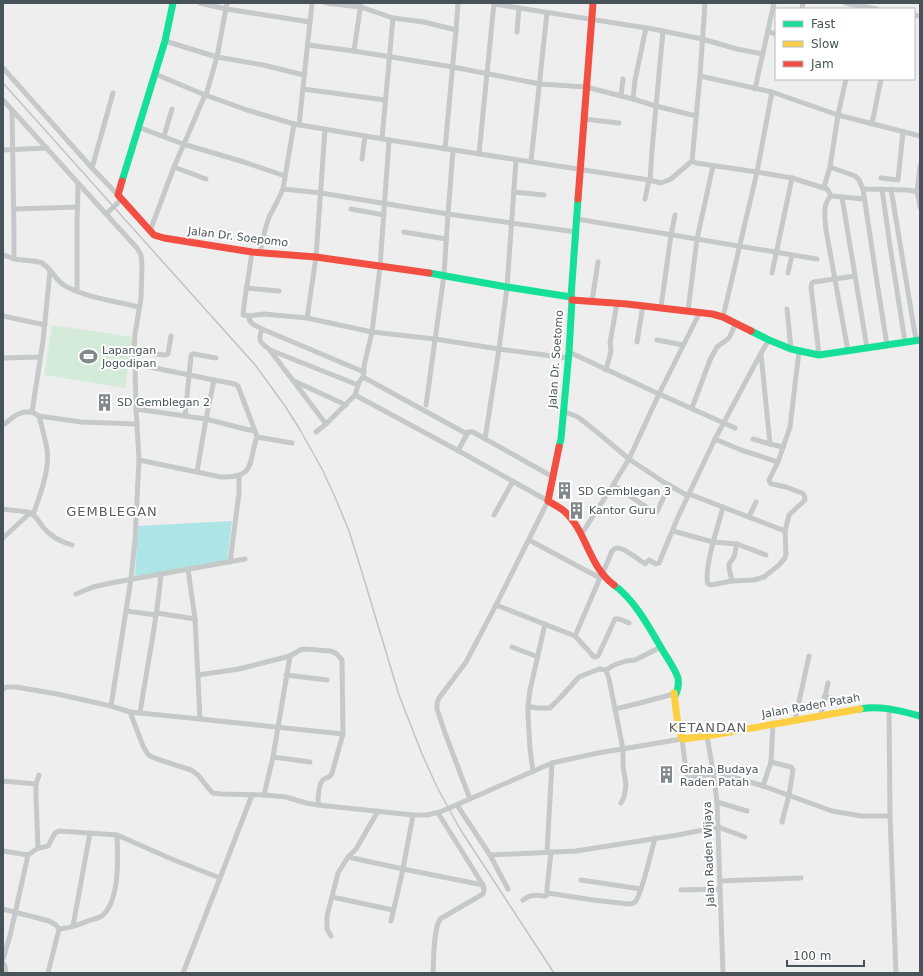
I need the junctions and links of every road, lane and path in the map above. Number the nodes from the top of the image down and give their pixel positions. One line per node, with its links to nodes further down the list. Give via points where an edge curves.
1 (173, 3): 28 (street)
2 (200, 3): 12 (street)
3 (312, 3): 20 (street)
4 (326, 3): 11 (street)
5 (458, 3): 22 (street)
6 (494, 3): 14 (street); 37 (street)
7 (592, 3): 19 (street, Jalan Dr. Soetomo)
8 (704, 3): 27 (street)
9 (774, 3): 17 (street)
10 (845, 3): 13 (street)
11 (361, 5): 18 (street); 30 (street)
12 (227, 6): 20 (street); 32 (street)
13 (861, 6): 15 (street)
14 (518, 8): 16 (street); 24 (street)
15 (872, 8)
16 (547, 12): 19 (street); 43 (street)
17 (774, 13): 25 (street)
18 (393, 18): 22 (street); 33 (street)
19 (591, 20): 21 (street); 44 (street, Jalan Dr. Soetomo)
20 (310, 22): 29 (street)
21 (646, 28): 23 (street); 51 (street, via 634,80)
22 (456, 30): 34 (street)
23 (663, 31): 27 (street); 54 (street)
24 (517, 32)
25 (768, 32): 26 (street); 31 (street)
26 (775, 34)
27 (702, 39): 31 (street); 39 (street)
28 (165, 41): 32 (street); 36 (street)
29 (308, 45): 30 (street); 38 (street)
30 (354, 51): 33 (street)
31 (764, 54): 46 (street)
32 (217, 57): 38 (street); 49 (street)
33 (389, 57): 34 (street); 53 (street)
34 (453, 67): 37 (street); 73 (street)
35 (3, 68): 86 (street)
36 (155, 74): 49 (street); 63 (street)
37 (486, 74): 43 (street); 77 (street)
38 (304, 75): 45 (street)
39 (700, 76): 46 (street); 58 (street)
40 (623, 79): 50 (street)
41 (846, 80): 57 (street)
42 (881, 80): 62 (street)
43 (540, 84): 44 (street); 80 (street)
44 (586, 87): 50 (street); 59 (street, Jalan Dr. Soetomo)
45 (303, 89): 53 (street); 61 (street)
46 (756, 89): 47 (street)
47 (772, 92): 57 (street); 88 (street)
48 (113, 93): 86 (street)
49 (205, 95): 61 (street); 71 (street)
50 (622, 96): 51 (street)
51 (633, 99): 54 (street)
52 (3, 100): 56 (street)
53 (385, 100): 69 (street)
54 (656, 106): 58 (street); 93 (street)
55 (172, 109): 66 (street)
56 (12, 111): 72 (street); 75 (street)
57 (838, 115): 62 (street); 85 (street)
58 (696, 116): 81 (street)
59 (584, 119): 60 (street); 87 (street, Jalan Dr. Soetomo)
60 (619, 123)
61 (297, 124): 64 (street); 89 (street)
62 (872, 124): 65 (street)
63 (138, 127): 66 (street); 105 (street)
64 (325, 129): 67 (street); 102 (street)
65 (903, 132): 68 (street); 91 (street, via 898,180)
66 (164, 136): 71 (street)
67 (365, 136): 69 (street); 78 (street)
68 (920, 136)
69 (382, 139): 70 (street)
70 (389, 140): 73 (street); 109 (street)
71 (183, 144): 82 (street); 89 (street)
72 (47, 148): 75 (street); 94 (street)
73 (445, 149): 76 (street)
74 (3, 150): 75 (street)
75 (13, 150): 112 (street)
76 (453, 150): 77 (street); 115 (street)
77 (479, 154): 79 (street)
78 (362, 159)
79 (516, 160): 80 (street); 101 (street)
80 (531, 161): 87 (street)
81 (692, 161): 83 (street); 93 (street, via 666,181 661,183)
82 (174, 166): 92 (street); 120 (street)
83 (713, 166): 88 (street); 125 (street)
84 (920, 166): 100 (street)
85 (830, 167): 95 (street); 97 (street, via 855,176)
86 (92, 168): 105 (street)
87 (580, 169): 93 (street); 118 (street, Jalan Dr. Soetomo)
88 (757, 172): 90 (street); 126 (street)
89 (285, 176): 96 (street)
90 (792, 178): 95 (street); 129 (street)
91 (881, 178)
92 (206, 180)
93 (650, 180): 107 (street)
94 (78, 184): 110 (street); 114 (street)
95 (824, 187): 104 (street)
96 (283, 189): 102 (street); 128 (street, via 269,217)
97 (863, 189): 99 (street); 108 (street)
98 (891, 189): 99 (street); 100 (street); 168 (street)
99 (882, 190): 170 (street)
100 (918, 191): 111 (street)
101 (514, 192): 103 (street); 119 (street)
102 (321, 193): 109 (street); 132 (street)
103 (544, 195)
104 (832, 196): 106 (street); 142 (street, via 826,204 825,220)
105 (120, 197): 114 (street); 120 (street, Jalan Dr. Soepomo)
106 (842, 197): 108 (street); 141 (street)
107 (645, 199)
108 (864, 199): 172 (street)
109 (385, 204): 115 (street); 116 (street)
110 (78, 207): 112 (street); 145 (street)
111 (920, 207)
112 (14, 209): 133 (street)
113 (351, 209): 116 (street)
114 (106, 214): 151 (street, via 140,252 142,265)
115 (448, 214): 119 (street); 124 (street)
116 (384, 215): 136 (street)
117 (675, 215): 123 (street)
118 (577, 219): 122 (street, Jalan Dr. Soetomo); 123 (street)
119 (512, 222): 122 (street); 143 (street)
120 (150, 232): 127 (street, Jalan Dr. Soepomo, via 164,238)
121 (404, 232): 124 (street)
122 (576, 232): 147 (street, Jalan Dr. Soetomo)
123 (670, 235): 125 (street); 152 (street)
124 (446, 239): 140 (street)
125 (697, 239): 126 (street); 154 (street)
126 (740, 246): 129 (street); 158 (street)
127 (252, 252): 128 (street, Jalan Dr. Soepomo); 144 (street)
128 (260, 252): 132 (street, Jalan Dr. Soepomo)
129 (776, 253): 131 (street); 138 (street)
130 (3, 255): 133 (street)
131 (792, 255): 134 (street); 139 (street)
132 (316, 257): 136 (street, Jalan Dr. Soepomo); 159 (street)
133 (14, 259): 137 (street, via 41,263)
134 (817, 259)
135 (598, 262): 148 (street)
136 (380, 267): 140 (street, Jalan Dr. Soepomo); 163 (street)
137 (50, 271): 145 (street, via 66,287); 161 (street)
138 (772, 273)
139 (788, 273)
140 (444, 276): 143 (street, Jalan Dr. Soepomo); 165 (street)
141 (855, 276): 142 (street); 173 (street)
142 (836, 279): 178 (street); 181 (street, via 814,282 811,287)
143 (507, 287): 147 (street, Jalan Dr. Soepomo); 175 (street)
144 (246, 288): 146 (street); 157 (street, via 243,314)
145 (78, 291): 151 (street)
146 (279, 291)
147 (571, 298): 148 (street, Jalan Dr. Soepomo); 182 (street, Jalan Dr. Soetomo)
148 (592, 301): 149 (street, Jalan Dr. Soepomo)
149 (617, 303): 150 (street, Jalan Dr. Soepomo); 187 (street)
150 (643, 305): 152 (street, Jalan Dr. Soepomo); 169 (street)
151 (139, 307): 179 (street)
152 (661, 307): 154 (street, Jalan Dr. Soepomo)
153 (787, 309): 176 (street)
154 (688, 311): 155 (street, Jalan Dr. Soepomo)
155 (700, 312): 158 (street, Jalan Dr. Soepomo); 171 (street)
156 (3, 316): 161 (street)
157 (249, 316): 159 (street, via 264,314); 162 (street, via 252,323)
158 (723, 317): 160 (street, Jalan Dr. Soepomo)
159 (307, 318): 163 (street)
160 (736, 323): 167 (street, Jalan Dr. Soepomo); 198 (street, via 729,338 717,347 710,360)
161 (45, 325): 183 (street)
162 (262, 329): 174 (street, via 261,344); 188 (street)
163 (372, 332): 165 (street); 188 (street)
164 (171, 336): 179 (street, via 166,355)
165 (435, 338): 175 (street); 196 (street)
166 (657, 340): 171 (street)
167 (769, 340): 176 (street, Jalan Dr. Soepomo); 180 (street)
168 (918, 340): 170 (street, Jalan Dr. Soepomo)
169 (637, 342)
170 (905, 342): 172 (street, Jalan Dr. Soepomo)
171 (683, 345): 193 (street)
172 (887, 345): 173 (street, Jalan Dr. Soepomo)
173 (867, 348): 178 (street, Jalan Dr. Soepomo)
174 (269, 349): 191 (street); 192 (street)
175 (500, 349): 182 (street); 213 (street)
176 (791, 349): 177 (street, Jalan Dr. Soepomo)
177 (799, 351): 181 (street, Jalan Dr. Soepomo); 218 (street, via 790,427)
178 (848, 351): 181 (street, Jalan Dr. Soepomo)
179 (134, 352): 186 (street)
180 (761, 353): 204 (street); 217 (street)
181 (819, 354)
182 (569, 355): 187 (street); 199 (street, Jalan Dr. Soetomo)
183 (40, 357): 184 (street); 200 (street)
184 (3, 358)
185 (216, 358): 189 (street, via 192,354)
186 (135, 364): 189 (street); 197 (street)
187 (606, 370): 193 (street)
188 (364, 374): 192 (street); 211 (street)
189 (189, 375): 190 (street); 202 (street)
190 (214, 380): 203 (street); 209 (street, via 238,386)
191 (292, 381): 195 (street); 206 (street)
192 (358, 385): 194 (street)
193 (659, 394): 198 (street); 220 (street)
194 (355, 395): 195 (street); 219 (street)
195 (346, 405): 206 (street)
196 (426, 405)
197 (136, 408): 202 (street); 205 (street)
198 (692, 408): 204 (street)
199 (564, 411): 220 (street, via 578,417); 225 (street, Jalan Dr. Soetomo)
200 (32, 412): 201 (street); 207 (street, via 16,415)
201 (39, 416): 205 (street, via 81,422); 234 (street, via 47,450 47,463 43,486)
202 (185, 416): 203 (street)
203 (206, 419): 209 (street); 223 (street)
204 (724, 423): 208 (street); 214 (street)
205 (137, 424): 221 (street)
206 (326, 424): 210 (street)
207 (3, 425)
208 (736, 428)
209 (255, 431): 212 (street)
210 (316, 432)
211 (467, 434): 213 (street, via 471,432); 219 (street)
212 (257, 437): 216 (street); 224 (street, via 249,469)
213 (485, 439): 225 (street)
214 (715, 439): 222 (street); 229 (street)
215 (753, 439): 217 (street)
216 (292, 443)
217 (770, 444): 218 (street)
218 (783, 447): 222 (street)
219 (458, 451): 226 (street)
220 (629, 459): 227 (street); 227 (street, via 613,485 654,512 658,512)
221 (139, 460): 223 (street); 251 (street)
222 (778, 462): 238 (street, via 770,482 802,493 805,497 789,516)
223 (197, 472): 224 (street, via 221,477)
224 (239, 475): 247 (street)
225 (553, 477): 230 (street, Jalan Dr. Soetomo)
226 (513, 481): 230 (street); 235 (street)
227 (669, 485): 229 (street)
228 (611, 488): 239 (street)
229 (689, 495): 232 (street); 237 (street)
230 (548, 501): 239 (street, via 566,512); 241 (street)
231 (756, 502): 236 (street)
232 (723, 507): 236 (street); 242 (street)
233 (3, 509): 234 (street)
234 (32, 514): 240 (street); 244 (street, via 54,538)
235 (494, 515)
236 (749, 517): 238 (street)
237 (673, 531): 242 (street); 250 (street, via 658,564 649,560 645,564 616,548 612,551)
238 (785, 531): 252 (street, via 786,554 779,565 754,580)
239 (581, 536): 250 (street)
240 (3, 538)
241 (529, 540): 250 (street); 254 (street)
242 (713, 542): 243 (street); 252 (street, via 708,584)
243 (737, 544): 245 (street); 252 (street, via 734,557 729,564)
244 (72, 545)
245 (766, 555)
246 (245, 559): 247 (street)
247 (230, 562): 248 (street)
248 (188, 569): 249 (street); 257 (street)
249 (161, 574): 251 (street); 256 (street)
250 (601, 576): 260 (street); 262 (street, via 624,594)
251 (131, 579): 253 (street); 255 (street)
252 (732, 581)
253 (76, 594)
254 (496, 605): 259 (street); 304 (street, via 466,662 437,703 445,733)
255 (126, 611): 256 (street); 275 (street)
256 (156, 614): 257 (street); 280 (street)
257 (195, 618): 267 (street)
258 (628, 623): 260 (street, via 615,619 598,656 594,656)
259 (545, 624): 260 (street); 265 (street)
260 (575, 636)
261 (512, 647): 265 (street)
262 (661, 648): 266 (street); 272 (street, via 677,676 678,691)
263 (290, 656): 267 (street, via 239,669); 268 (street); 287 (street, via 304,649 331,651 342,660)
264 (809, 656): 284 (street)
265 (538, 657): 276 (street)
266 (606, 670): 276 (street, via 599,669 579,677 550,708); 278 (street)
267 (198, 675): 283 (street)
268 (286, 675): 269 (street); 286 (street)
269 (327, 680)
270 (828, 683): 273 (street)
271 (3, 689): 275 (street, via 16,687)
272 (675, 695): 278 (street); 289 (street)
273 (824, 697): 274 (street); 281 (street)
274 (835, 699)
275 (112, 706): 279 (street)
276 (528, 706): 295 (street)
277 (888, 708): 281 (street, Jalan Raden Patah, via 874,707); 282 (street, Jalan Raden Patah); 313 (street)
278 (615, 709): 290 (street)
279 (130, 712): 280 (street); 301 (street, via 143,746 150,756 191,770 213,793)
280 (140, 713): 283 (street)
281 (821, 715): 284 (street, Jalan Raden Patah)
282 (920, 716)
283 (200, 719): 286 (street)
284 (795, 720): 285 (street, Jalan Raden Patah)
285 (774, 723): 288 (street, Jalan Raden Patah); 293 (street)
286 (278, 727): 287 (street); 291 (street)
287 (343, 734): 307 (street, via 331,776 321,783)
288 (706, 736): 289 (street, Jalan Raden Patah); 296 (street, Jalan Raden Wijaya)
289 (682, 739): 290 (street); 296 (street, via 687,778)
290 (623, 749): 294 (street); 305 (street, via 626,785 624,797)
291 (273, 757): 292 (street); 302 (street)
292 (310, 762)
293 (771, 762): 300 (street); 303 (street, via 791,767 793,770)
294 (552, 763): 295 (street); 322 (street)
295 (533, 772): 304 (street)
296 (713, 772): 300 (street); 306 (street, Jalan Raden Wijaya)
297 (39, 774): 299 (street)
298 (3, 781): 299 (street)
299 (36, 784): 320 (street)
300 (762, 786): 303 (street)
301 (252, 795): 302 (street); 327 (street)
302 (264, 795): 307 (street, via 286,797)
303 (789, 795): 313 (street, via 832,811 860,816); 314 (street)
304 (470, 799): 308 (street)
305 (620, 802)
306 (717, 802): 310 (street); 315 (street, Jalan Raden Wijaya)
307 (318, 805): 309 (street)
308 (457, 805): 311 (street); 324 (street)
309 (378, 811): 312 (street); 325 (street, via 356,849)
310 (747, 811)
311 (438, 813): 312 (street); 331 (street)
312 (413, 815): 326 (street)
313 (890, 816): 353 (street)
314 (782, 822)
315 (718, 827): 318 (street); 319 (street); 330 (street, Jalan Raden Wijaya)
316 (90, 833): 317 (street); 320 (street, via 59,831 55,833 48,846); 343 (street)
317 (117, 835): 327 (street); 343 (street, via 117,875 111,902 102,916)
318 (745, 837)
319 (655, 838): 322 (street, via 576,851); 334 (street)
320 (38, 848): 323 (street)
321 (3, 850): 323 (street)
322 (549, 852): 324 (street); 336 (street)
323 (28, 855): 341 (street)
324 (490, 855): 333 (street)
325 (348, 857): 326 (street); 337 (street, via 338,873)
326 (403, 869): 331 (street); 340 (street)
327 (220, 878): 350 (street)
328 (801, 878): 330 (street)
329 (581, 880): 334 (street)
330 (720, 881): 332 (street, Jalan Raden Wijaya)
331 (483, 885): 351 (street, via 483,894 440,919 437,924)
332 (720, 888): 335 (street); 352 (street, Jalan Raden Wijaya)
333 (508, 889)
334 (641, 889): 336 (street, via 636,902 629,904)
335 (681, 890)
336 (548, 893): 338 (street, via 545,896 532,895)
337 (332, 897): 340 (street); 345 (street, via 328,916)
338 (523, 900)
339 (3, 908): 341 (street)
340 (393, 910): 342 (street)
341 (15, 912): 344 (street, via 49,921 56,924); 346 (street)
342 (391, 921)
343 (73, 926): 344 (street)
344 (59, 929): 349 (street)
345 (331, 936)
346 (3, 959)
347 (3, 963): 348 (street)
348 (6, 973)
349 (48, 973)
350 (183, 973)
351 (433, 973)
352 (723, 973)
353 (896, 973)

